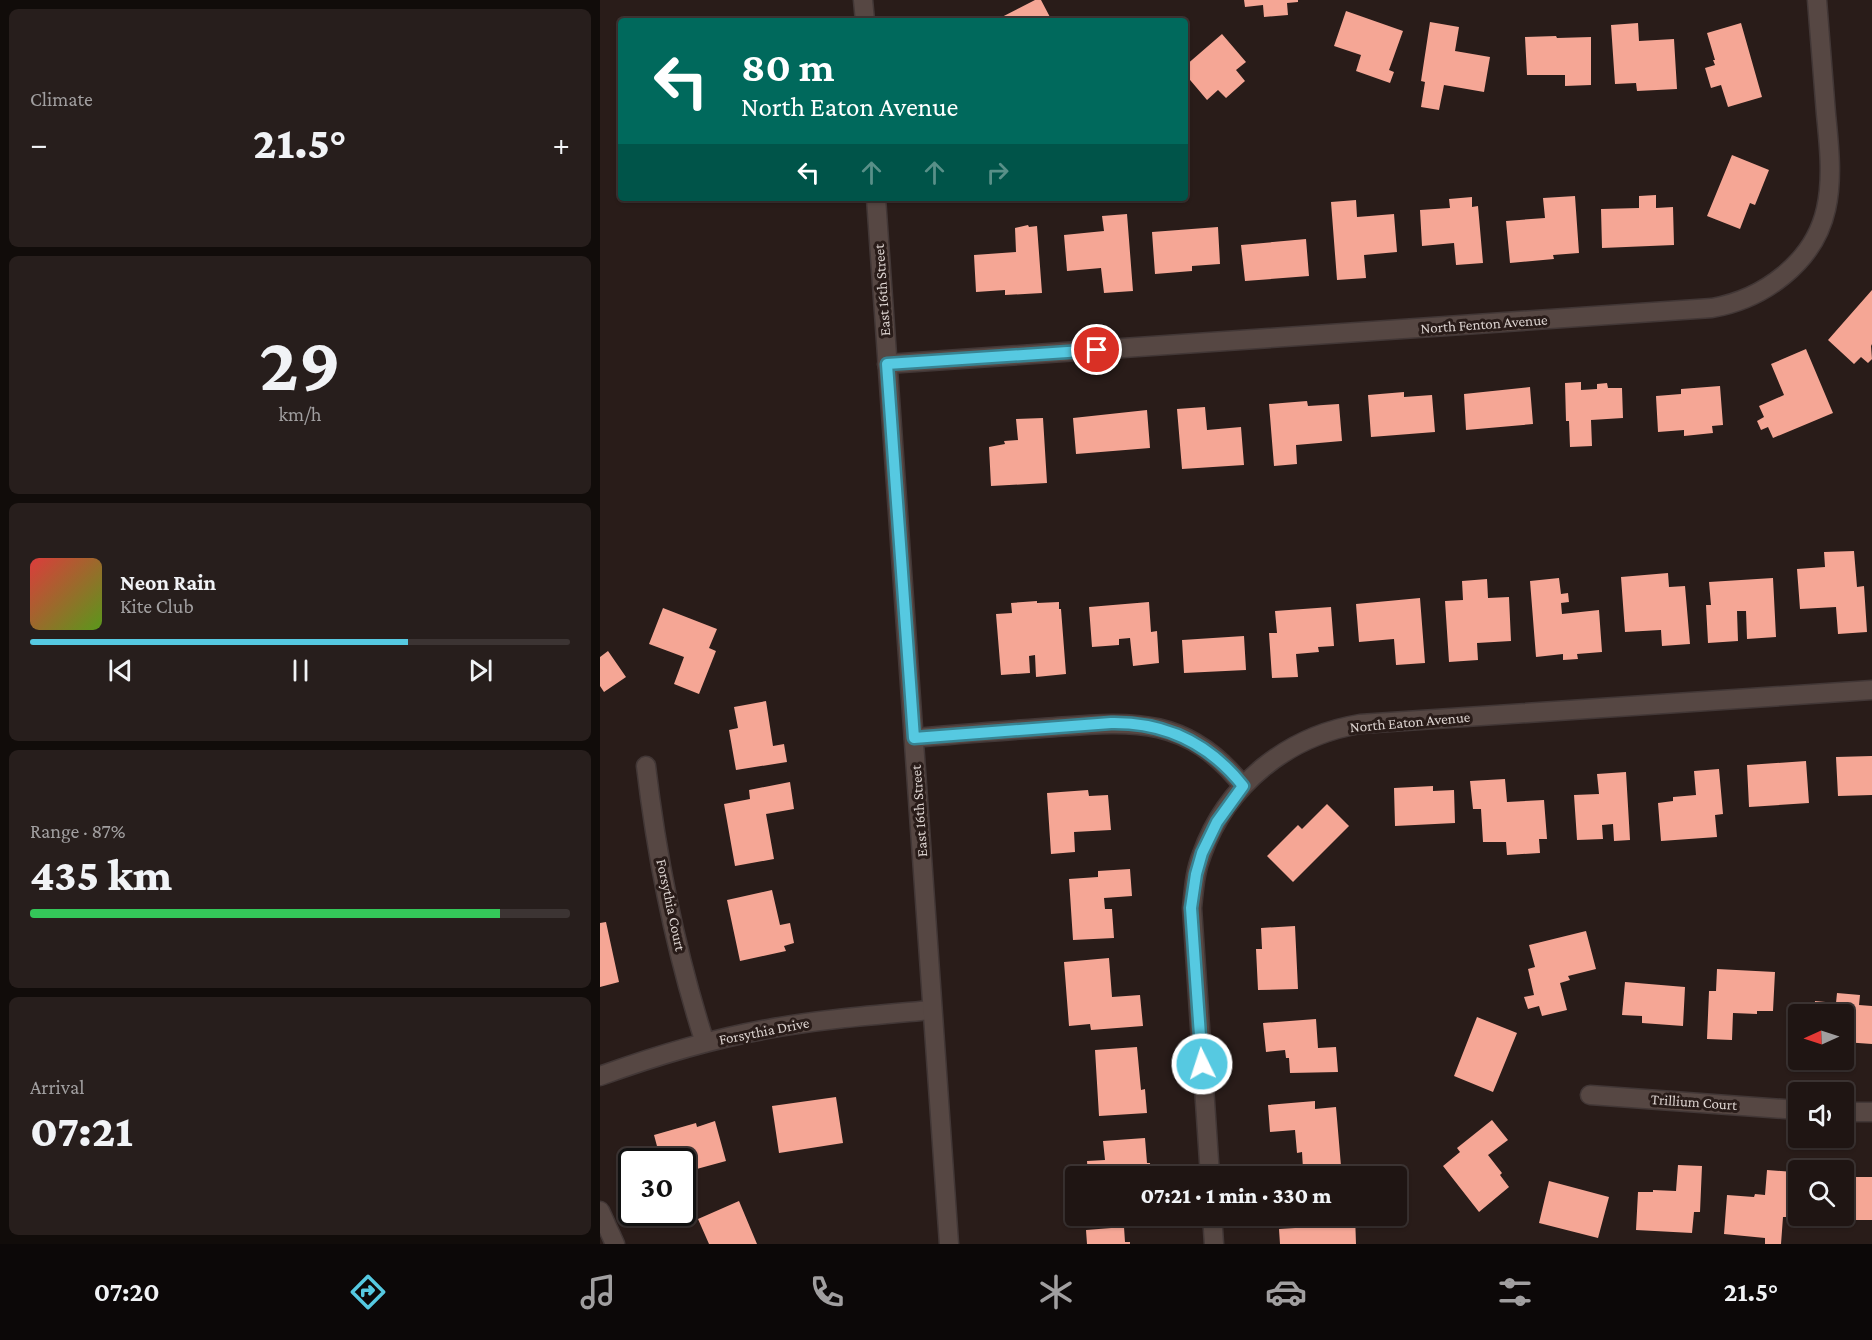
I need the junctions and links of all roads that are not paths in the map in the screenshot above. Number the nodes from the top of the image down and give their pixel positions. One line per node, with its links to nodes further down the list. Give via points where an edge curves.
1 (863, 0): 3 (street)
2 (1817, 0): 5 (street, North Fenton Avenue, via 1830,162 1826,208 1801,259 1766,289 1745,299 1712,308)
3 (865, 18)
4 (876, 201): 5 (street, East 16th Street)
5 (887, 364): 7 (street, East 16th Street)
6 (1872, 690): 9 (street, North Eaton Avenue, via 1360,724 1307,740 1268,763)
7 (914, 738): 9 (street, via 1135,724 1170,731 1201,746); 10 (street, East 16th Street)
8 (646, 766): 11 (street, Forsythia Court, via 670,911)
9 (1243, 786): 17 (street, North Eaton Avenue, via 1222,812 1202,853 1191,908)
10 (932, 1010): 11 (street, Forsythia Drive, via 804,1023); 21 (street, East 16th Street)
11 (705, 1043): 12 (street, Forsythia Drive)
12 (600, 1076)
13 (1590, 1095): 14 (street, Trillium Court)
14 (1788, 1109)
15 (1854, 1112): 16 (street)
16 (1872, 1112)
17 (1208, 1166)
18 (600, 1211): 20 (street)
19 (1213, 1226): 22 (street)
20 (615, 1244)
21 (949, 1244)
22 (1214, 1244)

